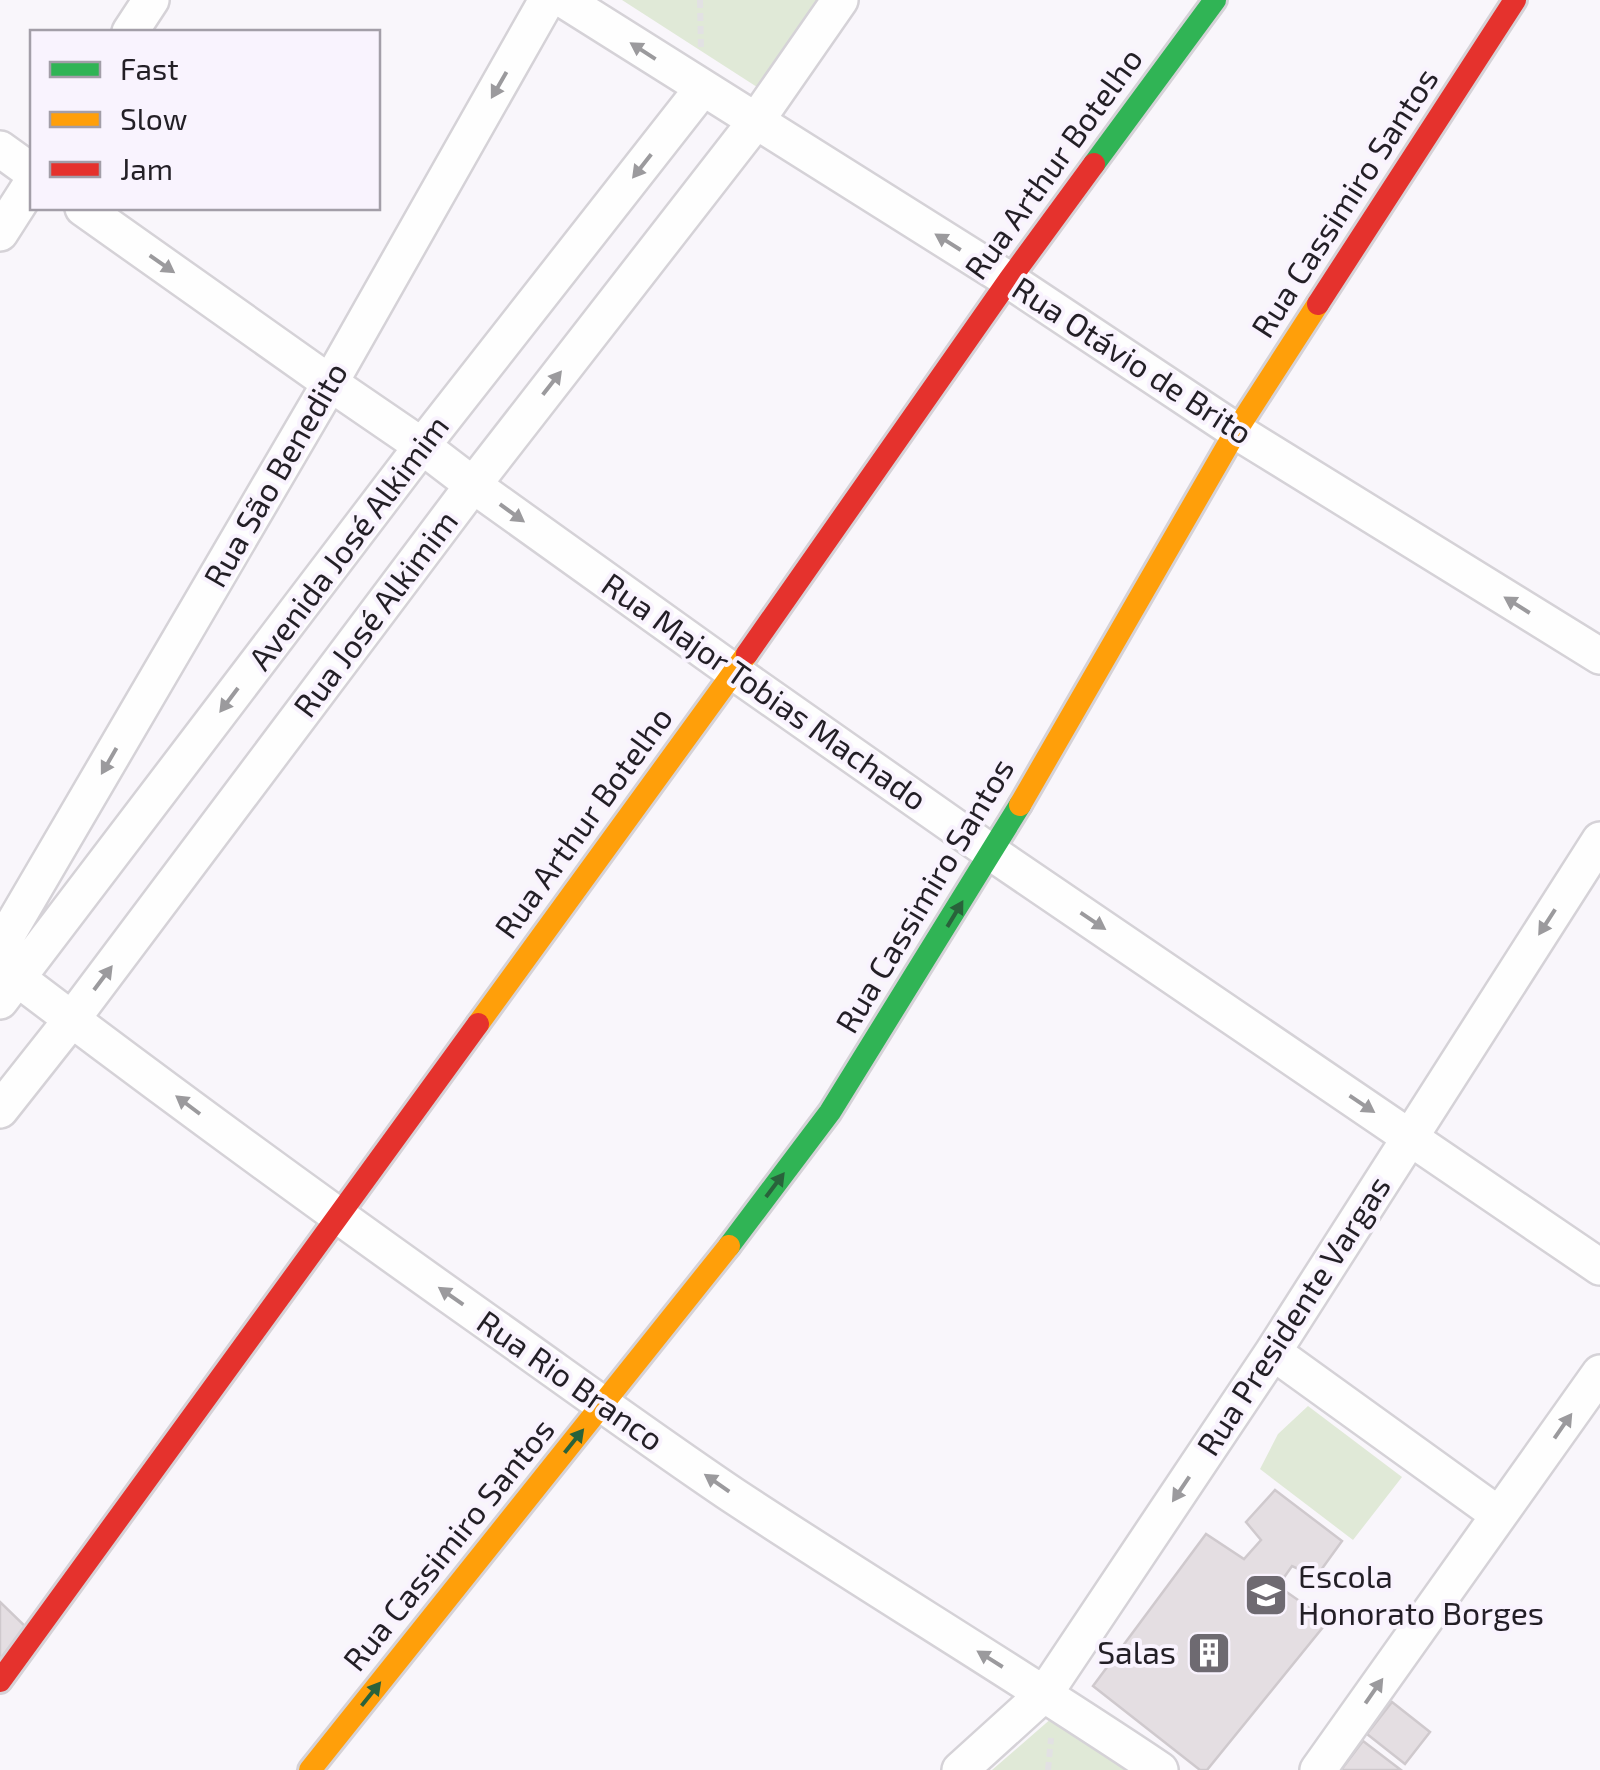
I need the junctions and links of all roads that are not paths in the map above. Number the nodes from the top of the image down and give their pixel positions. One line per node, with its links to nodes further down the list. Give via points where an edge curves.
1 (151, 0): 7 (street)
2 (547, 0): 16 (street, Rua São Benedito, one-way to 16)
3 (564, 0): 8 (street, Rua Otávio de Brito, one-way to 3)
4 (840, 0): 9 (street, Rua José Alkimim)
5 (1215, 0): 15 (street, Rua Arthur Botelho)
6 (1515, 0): 17 (street, Rua Cassimiro Santos)
7 (131, 30)
8 (702, 89): 9 (street, Rua Otávio de Brito); 18 (street, Avenida José Alkimim, one-way to 18)
9 (756, 121): 15 (street, Rua Otávio de Brito, one-way to 9); 19 (street, Rua José Alkimim, one-way to 9)
10 (0, 149): 11 (street)
11 (30, 171)
12 (30, 185): 14 (street)
13 (86, 210): 16 (street, Rua Major Tobias Machado, one-way to 16)
14 (0, 233)
15 (1008, 280): 17 (street, Rua Otávio de Brito); 21 (street, Rua Arthur Botelho)
16 (330, 384): 18 (street, Rua Major Tobias Machado); 24 (street, Rua São Benedito, one-way to 24)
17 (1236, 431): 20 (street, Rua Otávio de Brito, one-way to 17); 23 (street, Rua Cassimiro Santos)
18 (422, 446): 19 (street, Rua Major Tobias Machado); 24 (street, Avenida José Alkimim, one-way to 24)
19 (472, 485): 21 (street, Rua Major Tobias Machado, one-way to 21); 25 (street, Rua José Alkimim, one-way to 19)
20 (1600, 656)
21 (734, 672): 23 (street, Rua Major Tobias Machado); 28 (street, Rua Arthur Botelho)
22 (1600, 840): 27 (street, Rua Presidente Vargas, one-way to 27)
23 (992, 853): 27 (street, Rua Major Tobias Machado, one-way to 27); 32 (street, Rua Cassimiro Santos, one-way to 23, via 830,1112)
24 (4, 973): 25 (street, Rua Rio Branco)
25 (72, 1019): 26 (street, Rua José Alkimim); 28 (street, Rua Rio Branco, one-way to 25)
26 (0, 1110)
27 (1410, 1137): 29 (street, Rua Major Tobias Machado); 30 (street, Rua Presidente Vargas)
28 (338, 1217): 32 (street, Rua Rio Branco, one-way to 28); 34 (street, Rua Arthur Botelho)
29 (1600, 1268)
30 (1272, 1352): 33 (street); 35 (street, Rua Presidente Vargas, one-way to 35)
31 (1600, 1373): 33 (street, one-way to 31)
32 (603, 1404): 35 (street, Rua Rio Branco, one-way to 32); 36 (street, Rua Cassimiro Santos, one-way to 32)
33 (1500, 1514): 39 (street, one-way to 33)
34 (0, 1681)
35 (1045, 1693): 37 (street, Rua Presidente Vargas); 38 (street, Rua Rio Branco)
36 (310, 1770)
37 (960, 1770)
38 (1160, 1770)
39 (1318, 1770)

